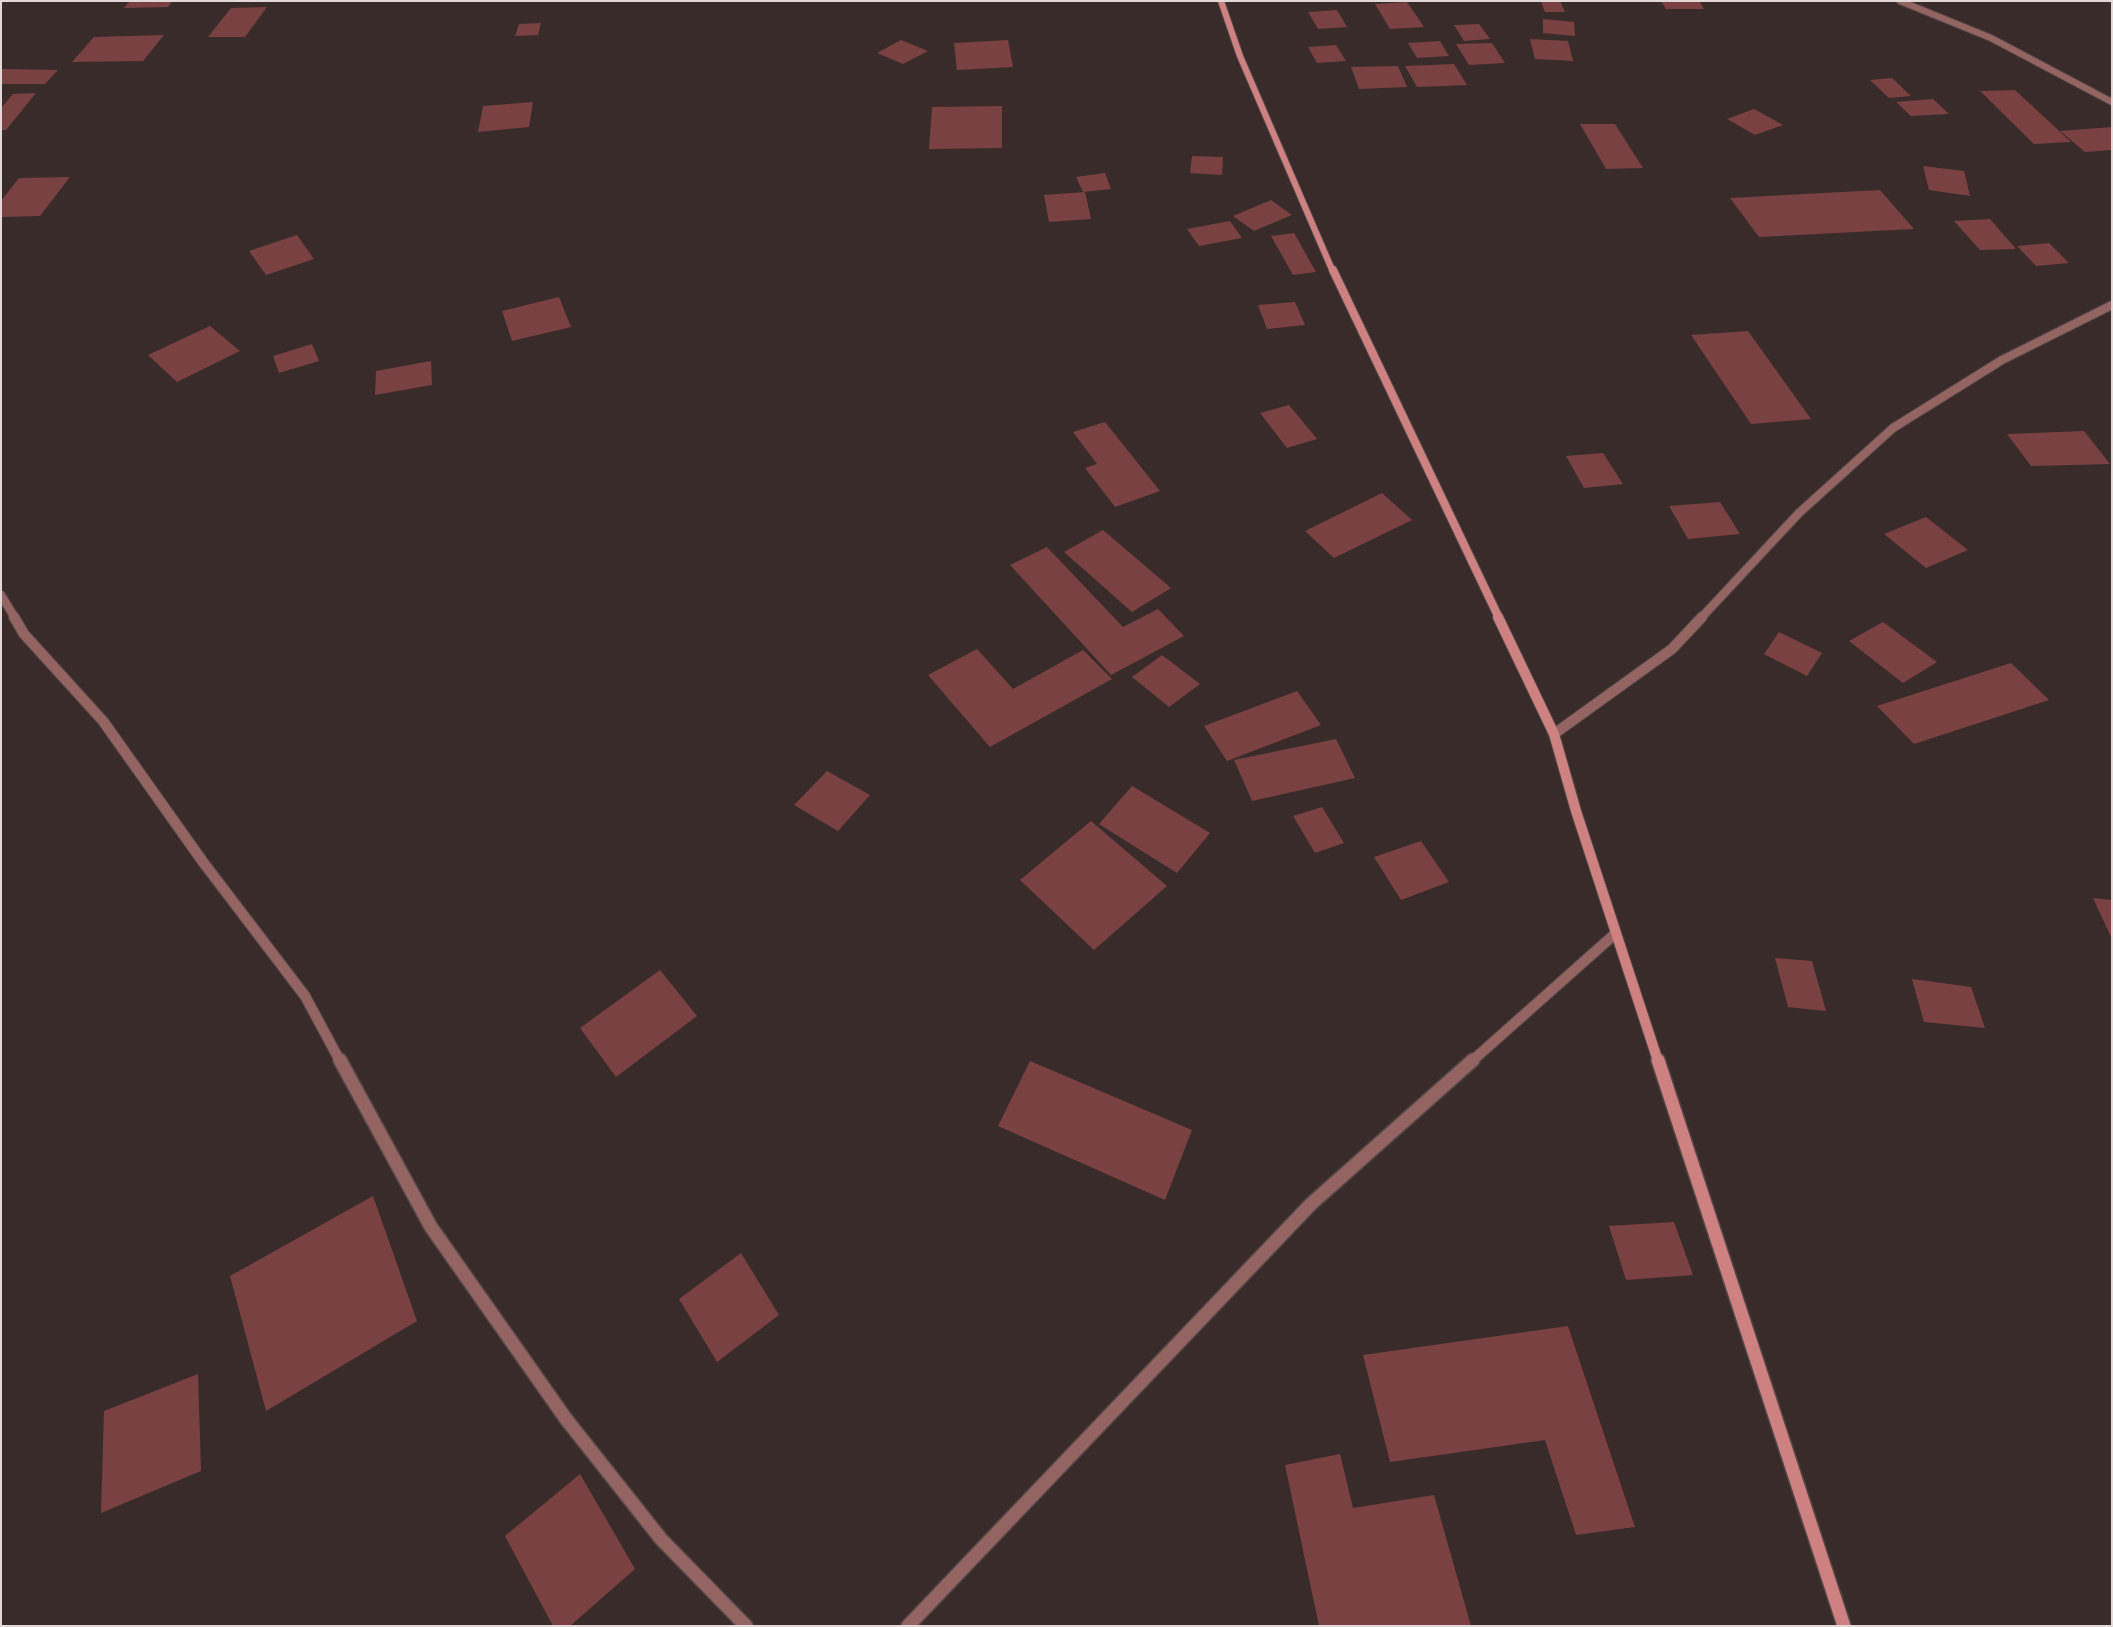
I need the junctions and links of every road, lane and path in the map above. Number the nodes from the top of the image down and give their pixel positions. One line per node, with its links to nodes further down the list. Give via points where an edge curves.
1 (1221, 1): 6 (main road, via 1240,56 1333,271)
2 (1900, 1): 3 (street, via 1991,38)
3 (2112, 102)
4 (2112, 306): 6 (street, via 2002,360 1893,428 1799,513 1672,649)
5 (1, 595): 8 (street, via 24,634 103,721 203,862 305,996 431,1227 566,1419 661,1539)
6 (1554, 734): 7 (main road)
7 (1616, 933): 9 (street, via 1311,1204); 10 (main road)
8 (746, 1626)
9 (908, 1626)
10 (1844, 1626)

